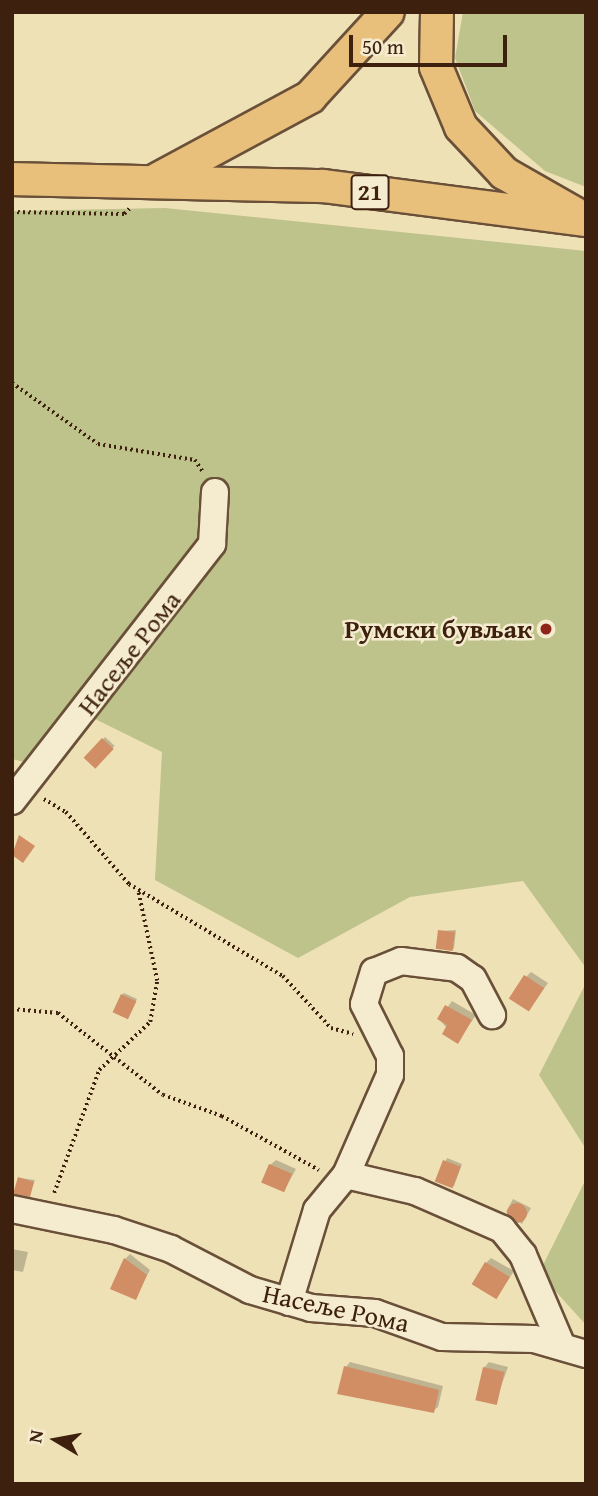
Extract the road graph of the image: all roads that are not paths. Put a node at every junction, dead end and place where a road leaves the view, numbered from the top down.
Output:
1 (388, 12) edge
2 (437, 12) edge
3 (12, 179) edge
4 (158, 179) junction
5 (583, 219) edge
6 (215, 492) road end
7 (18, 794) edge
8 (492, 1015) dead end
9 (346, 1175) junction
10 (12, 1209) edge
11 (289, 1302) junction
12 (561, 1345) junction
13 (586, 1354) edge

1 - 4 main road
2 - 5 main road
3 - 4 main road, 21
4 - 5 main road, 21
6 - 7 street, Насеље Рома
8 - 9 street
9 - 11 street
9 - 12 street
10 - 11 street, Насеље Рома
11 - 12 street, Насеље Рома
12 - 13 street, Насеље Рома

